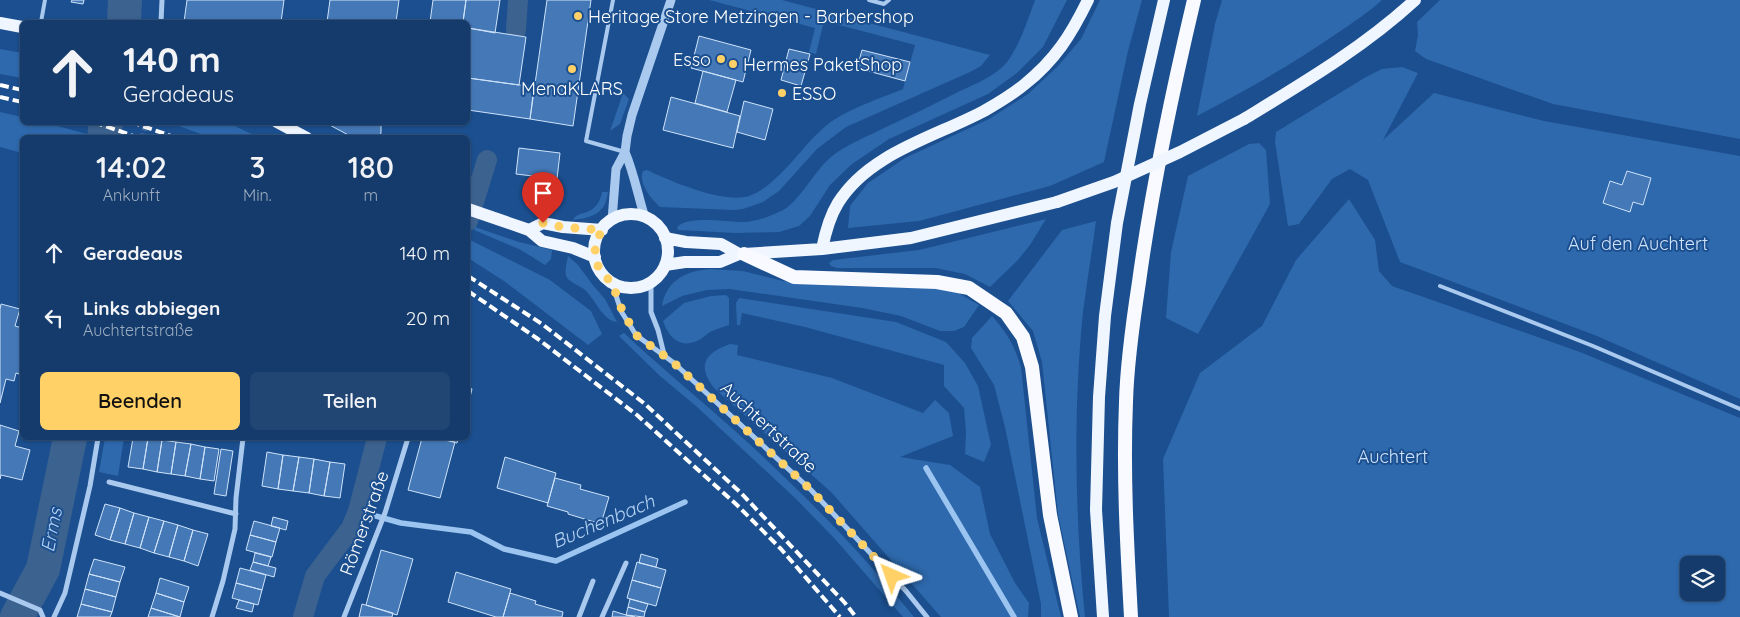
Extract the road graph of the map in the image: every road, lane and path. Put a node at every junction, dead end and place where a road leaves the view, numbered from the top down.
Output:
1 (45, 0) edge
2 (162, 0) edge
3 (613, 0) edge
4 (671, 0) edge
5 (869, 0) edge
6 (889, 0) edge
7 (1088, 0) edge
8 (1164, 0) edge
9 (1194, 0) edge
10 (1415, 0) edge
11 (41, 20) edge
12 (161, 20) edge
13 (0, 23) edge
14 (20, 26) edge
15 (283, 125) edge
16 (301, 135) edge
17 (625, 152) junction
18 (470, 210) edge
19 (645, 218) junction
20 (612, 220) junction
21 (529, 230) junction
22 (602, 230) junction
23 (665, 238) junction
24 (822, 249) junction
25 (742, 254) junction
26 (595, 256) junction
27 (665, 265) junction
28 (612, 283) junction
29 (650, 283) junction
30 (1440, 286) dead end
31 (664, 355) junction
32 (1740, 409) edge
33 (98, 440) edge
34 (243, 440) edge
35 (407, 440) edge
36 (109, 482) dead end
37 (236, 514) junction
38 (626, 563) dead end
39 (593, 581) dead end
40 (0, 593) edge
41 (43, 617) edge
42 (54, 617) edge
43 (212, 617) edge
44 (344, 617) edge
45 (579, 617) edge
46 (602, 617) edge
47 (927, 617) edge
48 (1070, 617) edge
49 (1103, 617) edge
50 (1131, 617) edge

1 - 11 lane
2 - 12 street
3 - 17 lane
4 - 17 street
5 - 6 lane
7 - 24 main road
8 - 49 main road
9 - 50 highway
10 - 24 main road, bridge
13 - 14 main road
15 - 16 main road
17 - 19 street
17 - 20 street
18 - 21 main road
19 - 20 main road
19 - 23 main road
20 - 22 main road
21 - 22 main road
21 - 26 main road
22 - 26 main road
23 - 25 main road
23 - 27 main road
24 - 25 main road
25 - 27 main road
25 - 48 highway
26 - 28 main road
27 - 29 main road
28 - 29 main road
28 - 31 street, Auchtertstraße
29 - 31 street
30 - 32 lane
31 - 47 street, Auchtertstraße
33 - 42 street
34 - 37 street
35 - 44 street, Römerstraße
36 - 37 street
37 - 43 street
38 - 46 street
39 - 45 street
40 - 41 street

